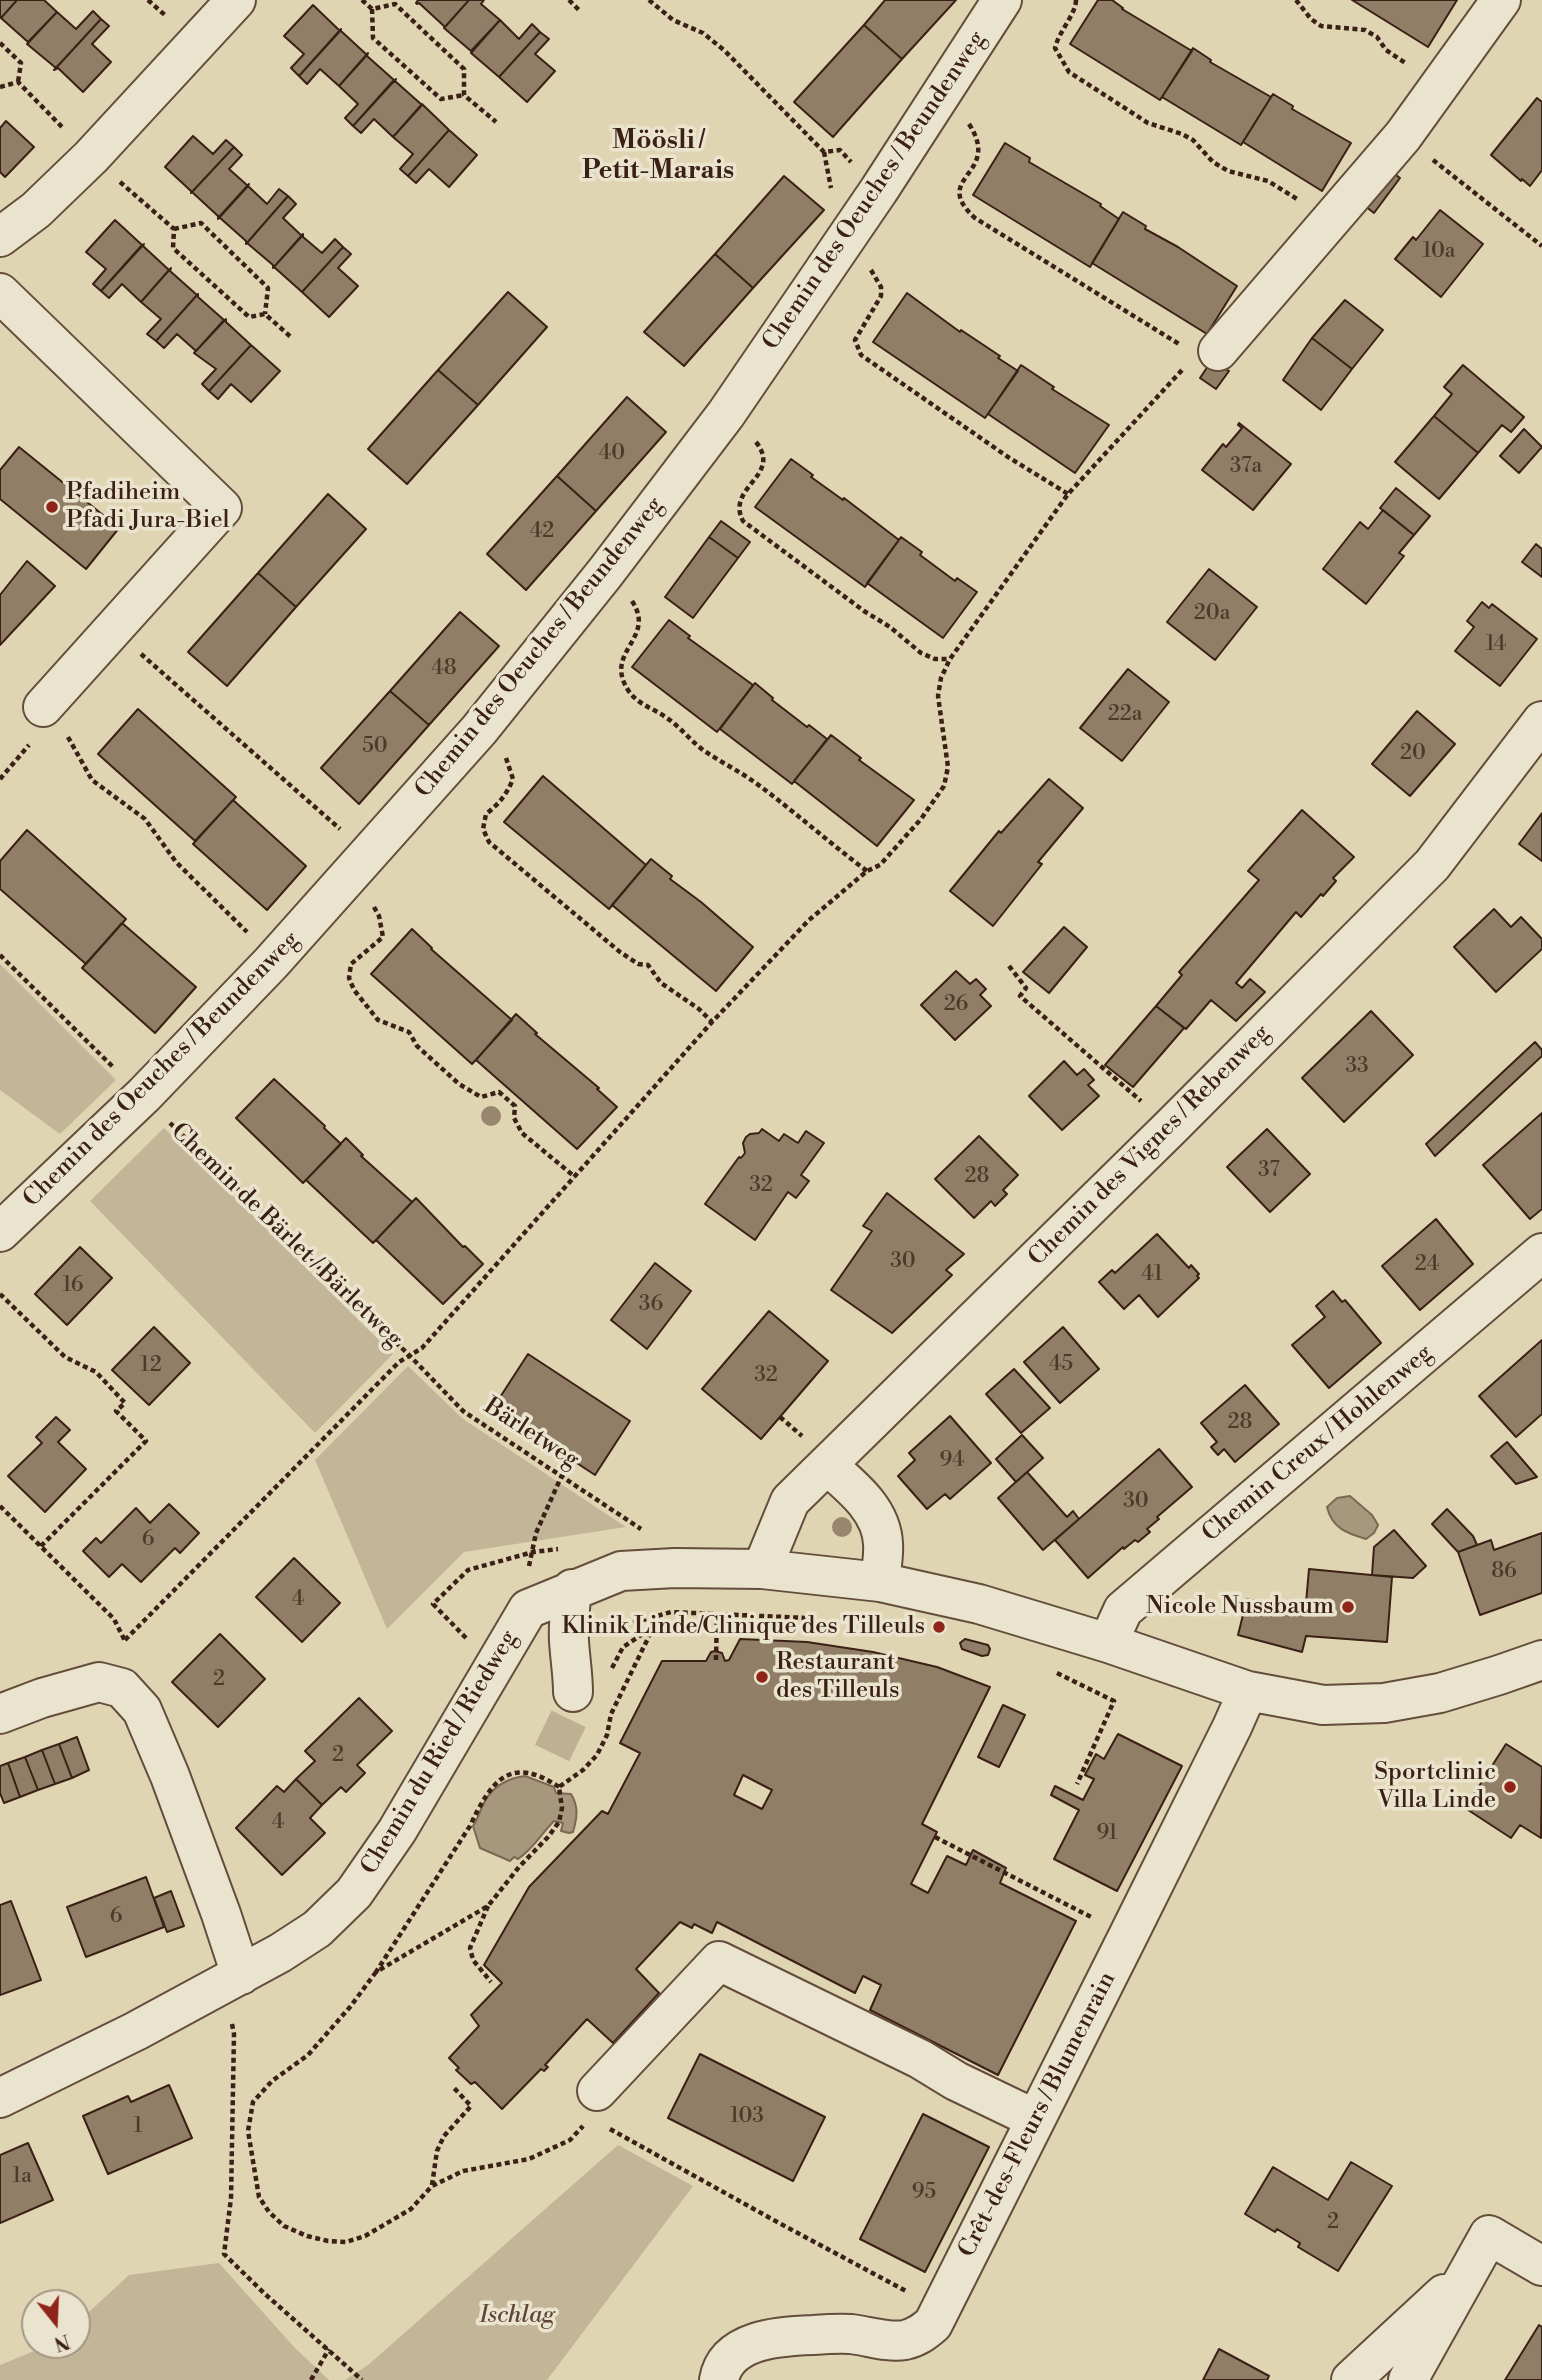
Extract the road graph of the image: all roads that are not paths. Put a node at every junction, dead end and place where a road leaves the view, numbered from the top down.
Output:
1 (236, 0) edge
2 (1002, 0) edge
3 (1501, 0) edge
4 (0, 237) edge
5 (0, 293) edge
6 (1197, 355) road end
7 (53, 716) road end
8 (1542, 721) edge
9 (0, 1232) edge
10 (1542, 1253) edge
11 (828, 1466) junction
12 (762, 1569) junction
13 (880, 1582) junction
14 (572, 1589) junction
15 (1108, 1643) junction
16 (1542, 1660) edge
17 (1248, 1691) junction
18 (573, 1692) tunnel mouth
19 (0, 1714) edge
20 (230, 1981) junction
21 (0, 2098) edge
22 (595, 2104) road end
23 (1035, 2119) junction
24 (1542, 2266) edge
25 (1469, 2272) junction
26 (719, 2380) edge
27 (1351, 2380) edge
28 (1408, 2380) edge

1 - 4 street
2 - 9 street, Chemin des Oeuches / Beundenweg
3 - 6 street
5 - 7 street
8 - 11 street, Chemin des Vignes / Rebenweg
10 - 15 street, Chemin Creux / Hohlenweg
11 - 12 street, Chemin des Vignes / Rebenweg
11 - 13 street
12 - 13 street
12 - 14 street, Chemin du Ried / Riedweg
13 - 15 street
14 - 18 street
14 - 20 street, Chemin du Ried / Riedweg
15 - 17 street
16 - 17 street
17 - 23 street, Crêt-des-Fleurs / Blumenrain
19 - 20 street
20 - 21 street, Chemin du Ried / Riedweg
22 - 23 street
23 - 26 street, Crêt-des-Fleurs / Blumenrain
24 - 25 street
25 - 27 street
25 - 28 street

